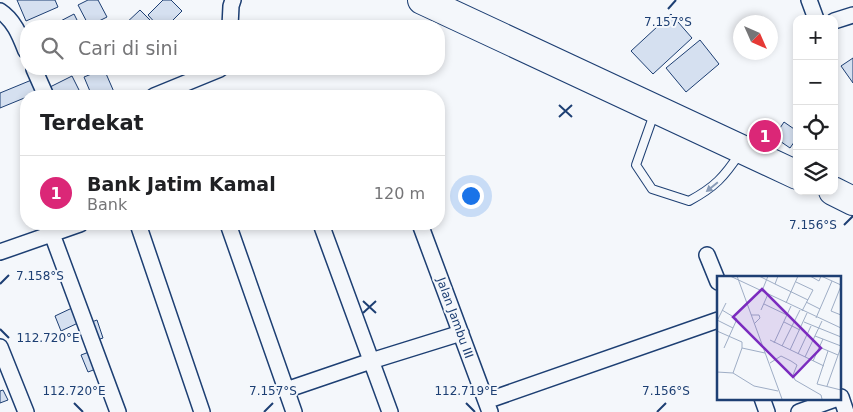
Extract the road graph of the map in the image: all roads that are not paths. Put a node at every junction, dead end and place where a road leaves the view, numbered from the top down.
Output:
1 (233, 0) edge
2 (422, 0) edge
3 (809, 0) edge
4 (0, 11) edge
5 (853, 14) edge
6 (815, 15) edge
7 (230, 20) edge
8 (838, 20) edge
9 (20, 37) edge
10 (37, 75) edge
11 (205, 75) edge
12 (43, 90) edge
13 (169, 90) edge
14 (656, 108) junction
15 (743, 150) junction
16 (793, 172) edge
17 (838, 194) edge
18 (853, 201) edge
19 (63, 230) edge
20 (140, 230) edge
21 (230, 230) edge
22 (323, 230) edge
23 (422, 230) edge
24 (52, 234) junction
25 (0, 252) edge
26 (707, 255) dead end
27 (717, 280) edge
28 (717, 320) edge
29 (461, 333) junction
30 (0, 347) edge
31 (371, 361) junction
32 (286, 390) junction
33 (843, 396) edge
34 (832, 400) edge
35 (488, 406) edge
36 (21, 410) edge
37 (118, 412) edge
38 (202, 412) edge
39 (294, 412) edge
40 (390, 412) edge
41 (799, 412) edge
42 (846, 412) edge

1 - 7 street
2 - 14 highway
3 - 6 street
4 - 9 street
5 - 8 street
10 - 12 street
11 - 13 street
14 - 15 highway
15 -> 14 lane
15 - 16 highway
17 - 18 highway
19 - 24 street
20 - 38 street
21 - 32 street
22 - 31 street
23 - 29 street, Jalan Jambu III
24 - 25 street
24 - 37 street
26 - 27 street
28 - 35 street
29 - 31 street
29 - 35 street, Jalan Jambu III
30 - 36 street
31 - 32 street
31 - 40 street
32 - 39 street
33 - 42 street
34 - 41 street

